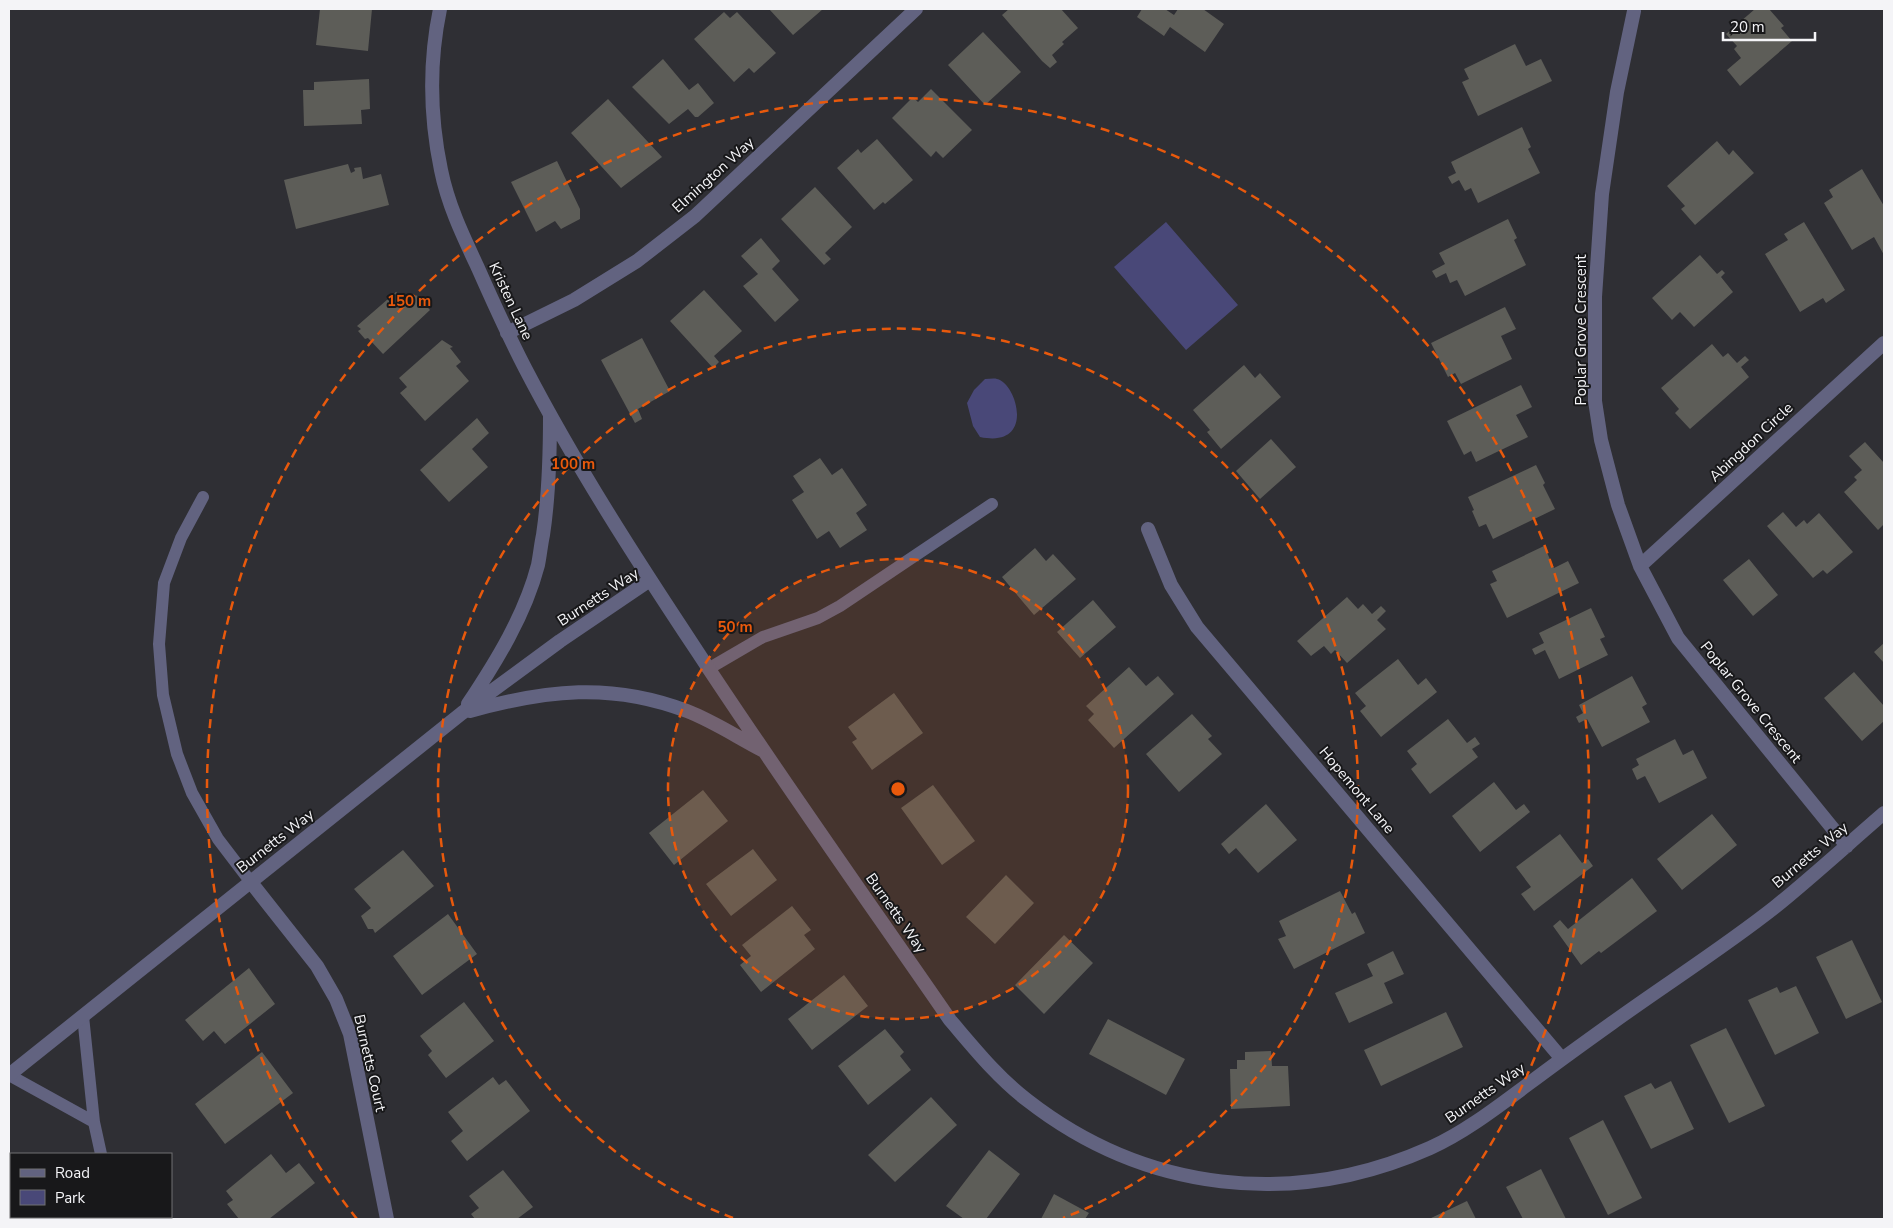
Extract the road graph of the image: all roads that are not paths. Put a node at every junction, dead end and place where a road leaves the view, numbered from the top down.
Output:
1 (440, 9) edge
2 (916, 9) edge
3 (1634, 11) dead end
4 (507, 333) junction
5 (1884, 342) edge
6 (550, 415) junction
7 (203, 498) dead end
8 (992, 504) dead end
9 (1148, 529) dead end
10 (1640, 566) junction
11 (650, 580) junction
12 (708, 668) junction
13 (462, 713) junction
14 (763, 750) junction
15 (1884, 813) edge
16 (1847, 846) junction
17 (250, 881) junction
18 (83, 1016) junction
19 (1562, 1058) junction
20 (9, 1075) edge
21 (94, 1122) junction
22 (100, 1153) edge
23 (387, 1219) edge

1 - 4 street, Kristen Lane
2 - 4 street, Elmington Way
3 - 10 street, Poplar Grove Crescent
4 - 6 street, Kristen Lane
5 - 10 street, Abingdon Circle
6 - 11 street, Kristen Lane
6 - 13 street
7 - 17 lane
8 - 12 lane
9 - 19 street, Hopemont Lane
10 - 16 street, Poplar Grove Crescent
11 - 12 street, Burnetts Way
11 - 13 street, Burnetts Way
12 - 14 street, Burnetts Way
13 - 14 street
13 - 17 street, Burnetts Way
14 - 19 street, Burnetts Way
15 - 16 street, Burnetts Way
16 - 19 street, Burnetts Way
17 - 18 street, Burnetts Way
17 - 23 street, Burnetts Court
18 - 20 street, Burnetts Way
18 - 21 lane
20 - 21 lane
21 - 22 lane

